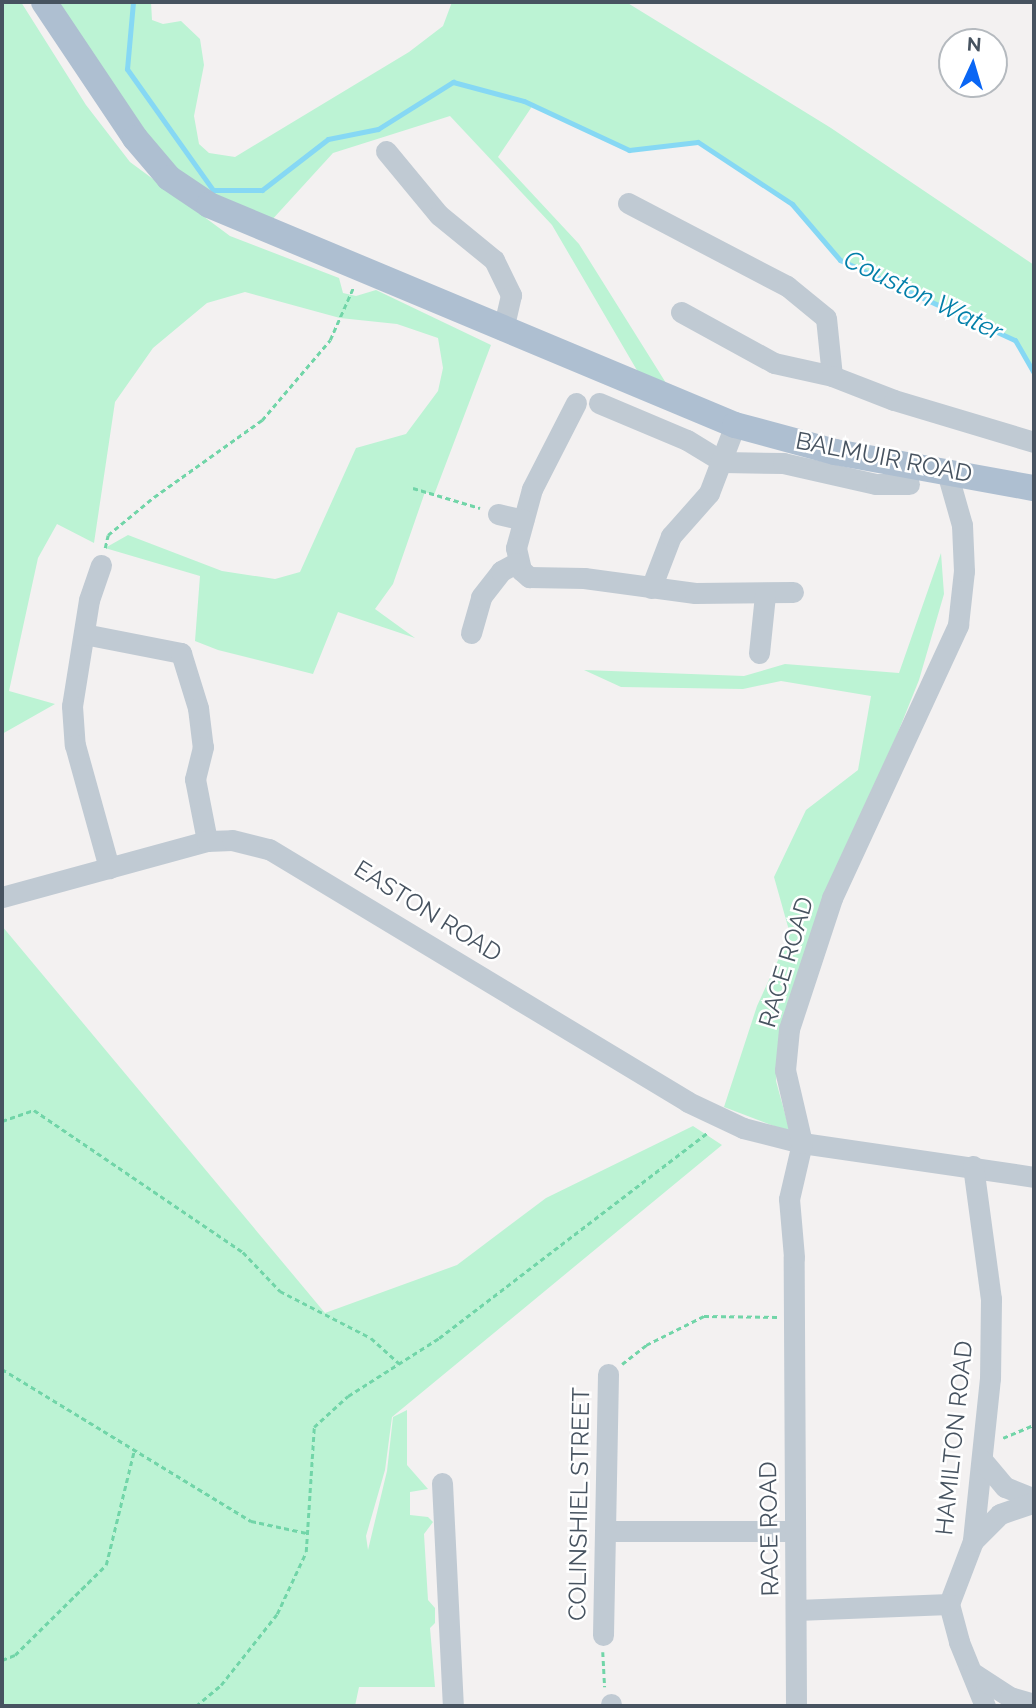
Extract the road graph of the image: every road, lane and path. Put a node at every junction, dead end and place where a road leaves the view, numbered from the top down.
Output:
1 (44, 2) edge
2 (388, 164) dead end
3 (628, 203) dead end
4 (358, 270) junction
5 (681, 313) dead end
6 (503, 330) junction
7 (832, 376) junction
8 (576, 403) dead end
9 (599, 403) dead end
10 (735, 425) junction
11 (1034, 442) edge
12 (723, 462) junction
13 (946, 469) junction
14 (909, 484) dead end
15 (413, 488) dead end
16 (1034, 488) edge
17 (498, 514) joint
18 (523, 520) junction
19 (516, 563) junction
20 (101, 565) joint
21 (651, 588) junction
22 (793, 592) dead end
23 (765, 596) junction
24 (471, 633) dead end
25 (84, 634) junction
26 (760, 653) dead end
27 (207, 841) junction
28 (109, 868) junction
29 (2, 897) edge
30 (724, 1119) junction
31 (2, 1121) edge
32 (802, 1143) junction
33 (973, 1166) junction
34 (1034, 1177) edge
35 (794, 1317) junction
36 (399, 1364) junction
37 (2, 1369) edge
38 (608, 1374) joint
39 (1034, 1425) edge
40 (135, 1450) junction
41 (983, 1454) junction
42 (442, 1483) dead end
43 (1034, 1500) edge
44 (606, 1531) junction
45 (794, 1531) junction
46 (307, 1533) junction
47 (973, 1541) junction
48 (949, 1604) junction
49 (797, 1610) junction
50 (603, 1635) joint
51 (2, 1660) edge
52 (973, 1673) junction
53 (1034, 1704) edge
54 (611, 1705) edge
55 (196, 1706) edge
56 (453, 1706) edge
57 (796, 1706) edge
58 (985, 1706) edge

1 - 4 main road, BALMUIR ROAD
2 - 6 street
3 - 7 street
4 - 6 main road, BALMUIR ROAD
4 - 20 path
5 - 7 street
6 - 10 main road, BALMUIR ROAD
7 - 11 street
8 - 18 street
9 - 12 street
10 - 12 street
10 - 13 main road, BALMUIR ROAD
12 - 14 street
12 - 21 street
13 - 16 main road, BALMUIR ROAD
13 - 32 street, RACE ROAD
15 - 17 path
17 - 18 street
18 - 19 street
19 - 21 street
19 - 24 street
20 - 25 street
21 - 23 street
22 - 23 street
23 - 26 street
25 - 27 street
25 - 28 street
27 - 28 street, EASTON ROAD
27 - 30 street, EASTON ROAD
28 - 29 street, EASTON ROAD
30 - 32 street, EASTON ROAD
30 - 36 path
31 - 36 path
32 - 33 street, EASTON ROAD
32 - 35 street, RACE ROAD
33 - 34 street, EASTON ROAD
33 - 41 street, HAMILTON ROAD
35 - 38 path
35 - 45 street, RACE ROAD
36 - 46 path
37 - 40 path
38 - 44 street, COLINSHIEL STREET
39 - 41 path
40 - 46 path
40 - 51 path
41 - 43 street
41 - 47 street, HAMILTON ROAD
42 - 56 street
43 - 47 street
44 - 45 street
44 - 50 street, COLINSHIEL STREET
45 - 49 street, RACE ROAD
46 - 55 path
47 - 48 street, HAMILTON ROAD
48 - 49 street
48 - 52 street
49 - 57 street, RACE ROAD
50 - 54 path
52 - 53 street
52 - 58 street

